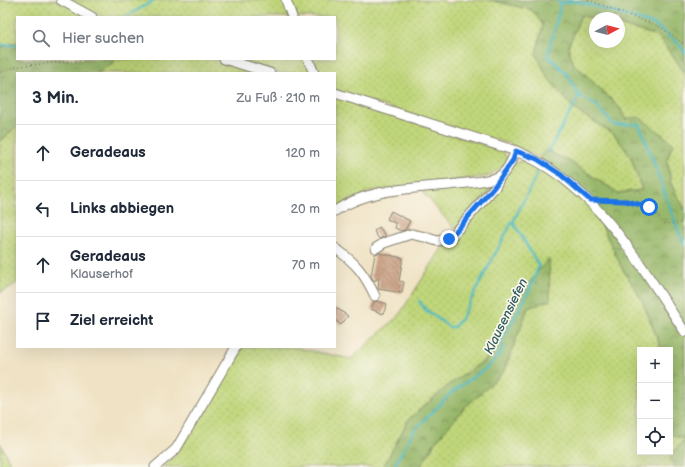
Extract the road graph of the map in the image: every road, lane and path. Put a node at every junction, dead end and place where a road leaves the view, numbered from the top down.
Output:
1 (61, 0) edge
2 (286, 0) edge
3 (588, 0) edge
4 (90, 16) edge
5 (292, 16) edge
6 (685, 45) edge
7 (84, 60) edge
8 (227, 60) edge
9 (308, 60) edge
10 (0, 72) edge
11 (267, 72) edge
12 (314, 72) edge
13 (336, 93) edge
14 (516, 151) junction
15 (501, 175) junction
16 (590, 200) junction
17 (336, 211) edge
18 (685, 223) edge
19 (376, 248) dead end
20 (336, 249) edge
21 (375, 296) dead end
22 (685, 332) edge
23 (235, 348) edge
24 (156, 467) edge

1 - 4 street
2 - 5 street
3 - 6 path
7 - 10 path
8 - 11 street
9 - 12 street
13 - 14 street
14 - 15 street
14 - 16 street
15 - 17 street
15 - 19 street
16 - 18 path
16 - 22 street
20 - 21 street
23 - 24 street

